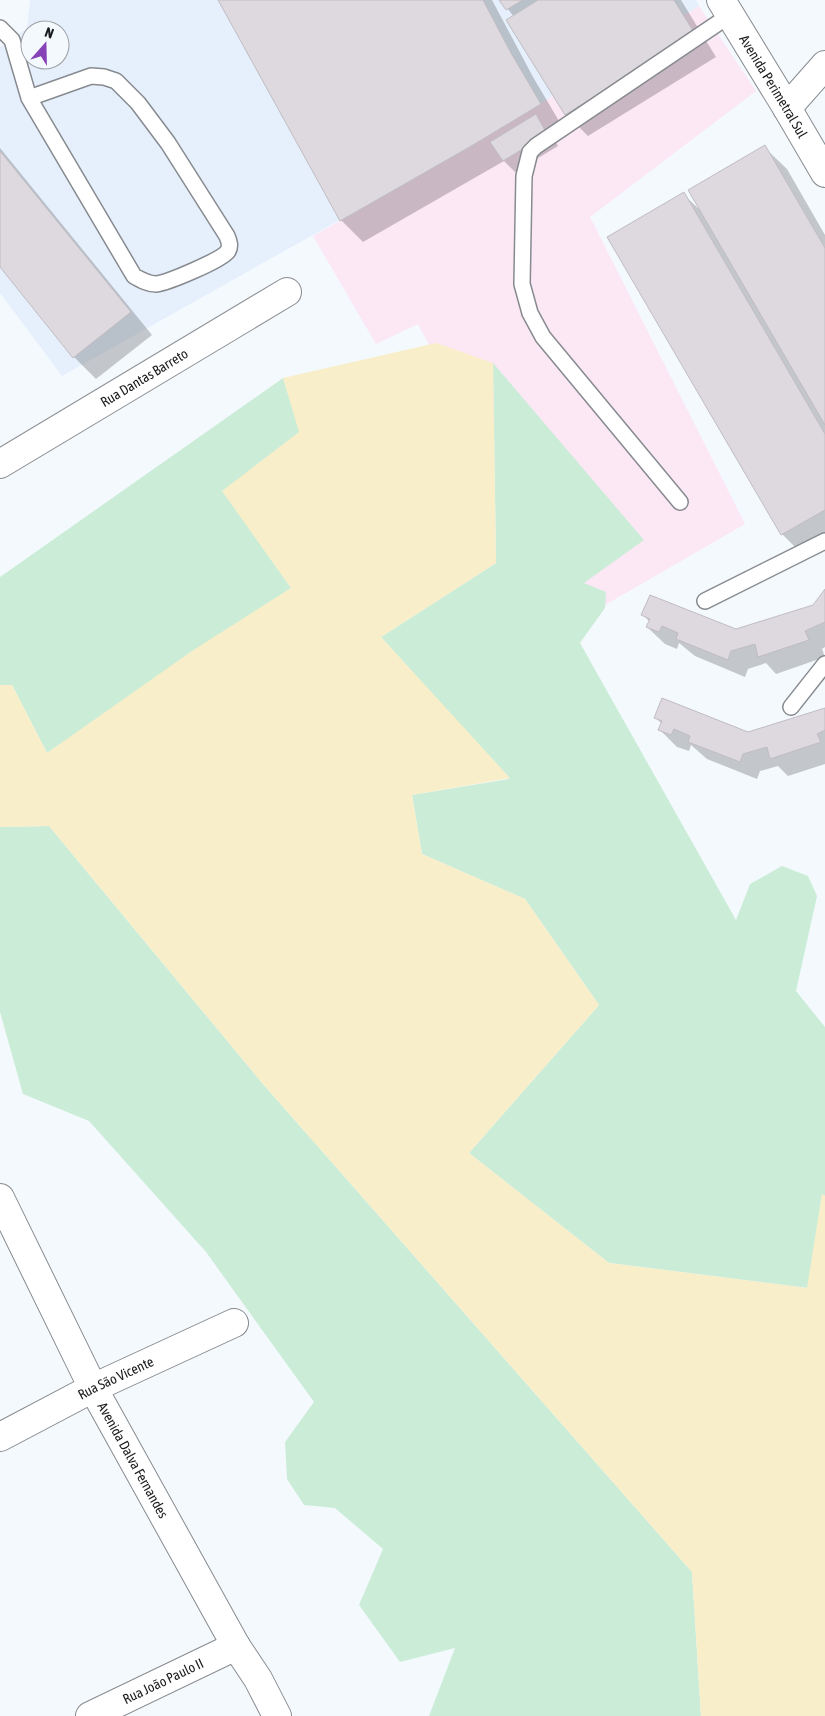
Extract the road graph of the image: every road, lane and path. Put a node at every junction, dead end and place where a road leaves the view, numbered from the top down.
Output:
1 (726, 7) edge
2 (0, 28) edge
3 (825, 65) edge
4 (29, 98) junction
5 (788, 108) junction
6 (825, 173) edge
7 (287, 292) dead end
8 (0, 464) edge
9 (680, 502) dead end
10 (825, 541) edge
11 (705, 601) dead end
12 (825, 664) edge
13 (790, 707) dead end
14 (0, 1198) edge
15 (234, 1323) dead end
16 (93, 1388) junction
17 (0, 1437) edge
18 (236, 1646) junction
19 (90, 1716) edge
20 (277, 1716) edge

1 - 5 street, Avenida Perimetral Sul
1 - 9 lane
2 - 4 lane
3 - 5 street
4 - 4 lane
5 - 6 street, Avenida Perimetral Sul
7 - 8 street, Rua Dantas Barreto
10 - 11 lane
12 - 13 lane
14 - 16 street, Avenida Dalva Fernandes
15 - 16 street, Rua São Vicente
16 - 17 street, Rua São Vicente
16 - 18 street, Avenida Dalva Fernandes
18 - 19 street, Rua João Paulo II
18 - 20 street, Avenida Dalva Fernandes

